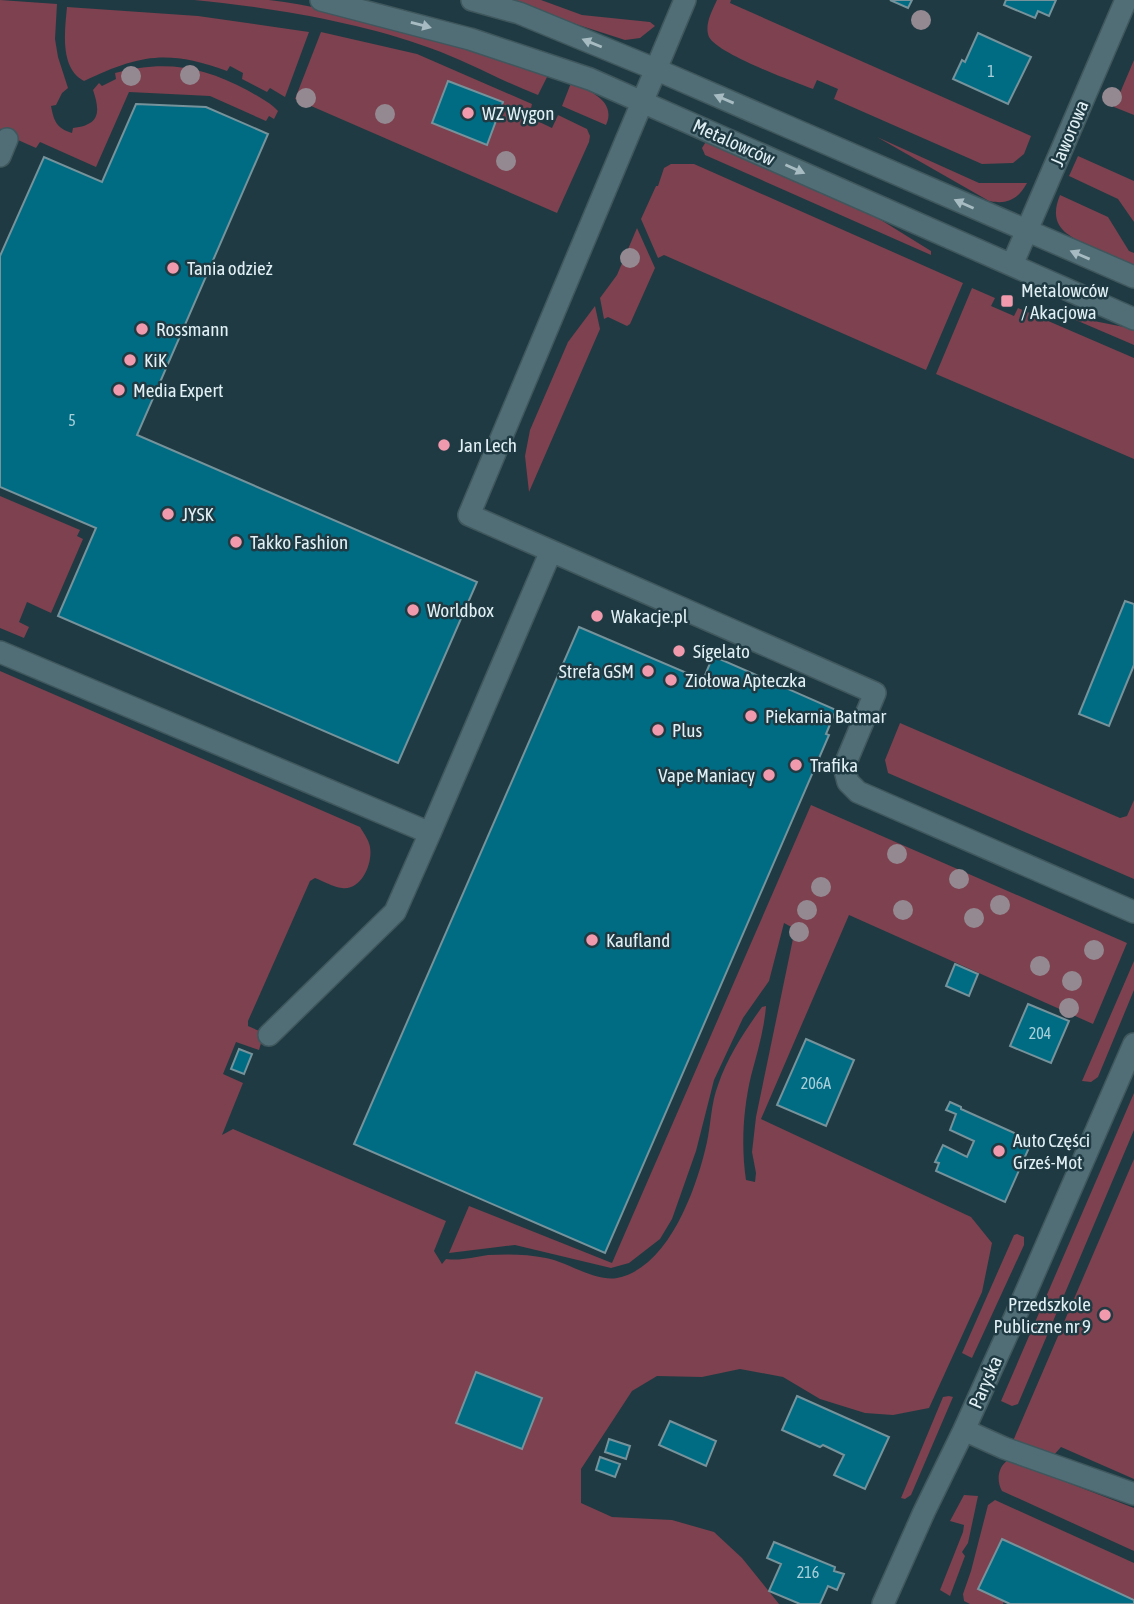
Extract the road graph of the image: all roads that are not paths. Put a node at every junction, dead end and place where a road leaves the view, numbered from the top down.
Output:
1 (321, 0) edge
2 (471, 0) edge
3 (685, 0) edge
4 (1126, 0) edge
5 (655, 69) junction
6 (643, 102) junction
7 (1026, 232) junction
8 (1012, 265) junction
9 (1134, 277) edge
10 (1134, 319) edge
11 (551, 551) junction
12 (0, 652) edge
13 (430, 833) junction
14 (1134, 912) edge
15 (269, 1035) dead end
16 (1134, 1044) edge
17 (964, 1430) junction
18 (1134, 1494) edge
19 (883, 1604) edge

1 -> 6 street, Metalowców
5 -> 2 street, Metalowców
3 - 5 street
4 - 7 street, Jaworowa
5 - 6 street
7 -> 5 street, Metalowców
6 -> 8 street, Metalowców
6 - 11 street
7 - 8 street, Jaworowa
9 -> 7 street, Metalowców
8 - 10 street, Metalowców
11 - 13 street
11 - 14 street
12 - 13 street
13 - 15 street
16 - 17 street, Paryska
17 - 18 street
17 - 19 street, Paryska

